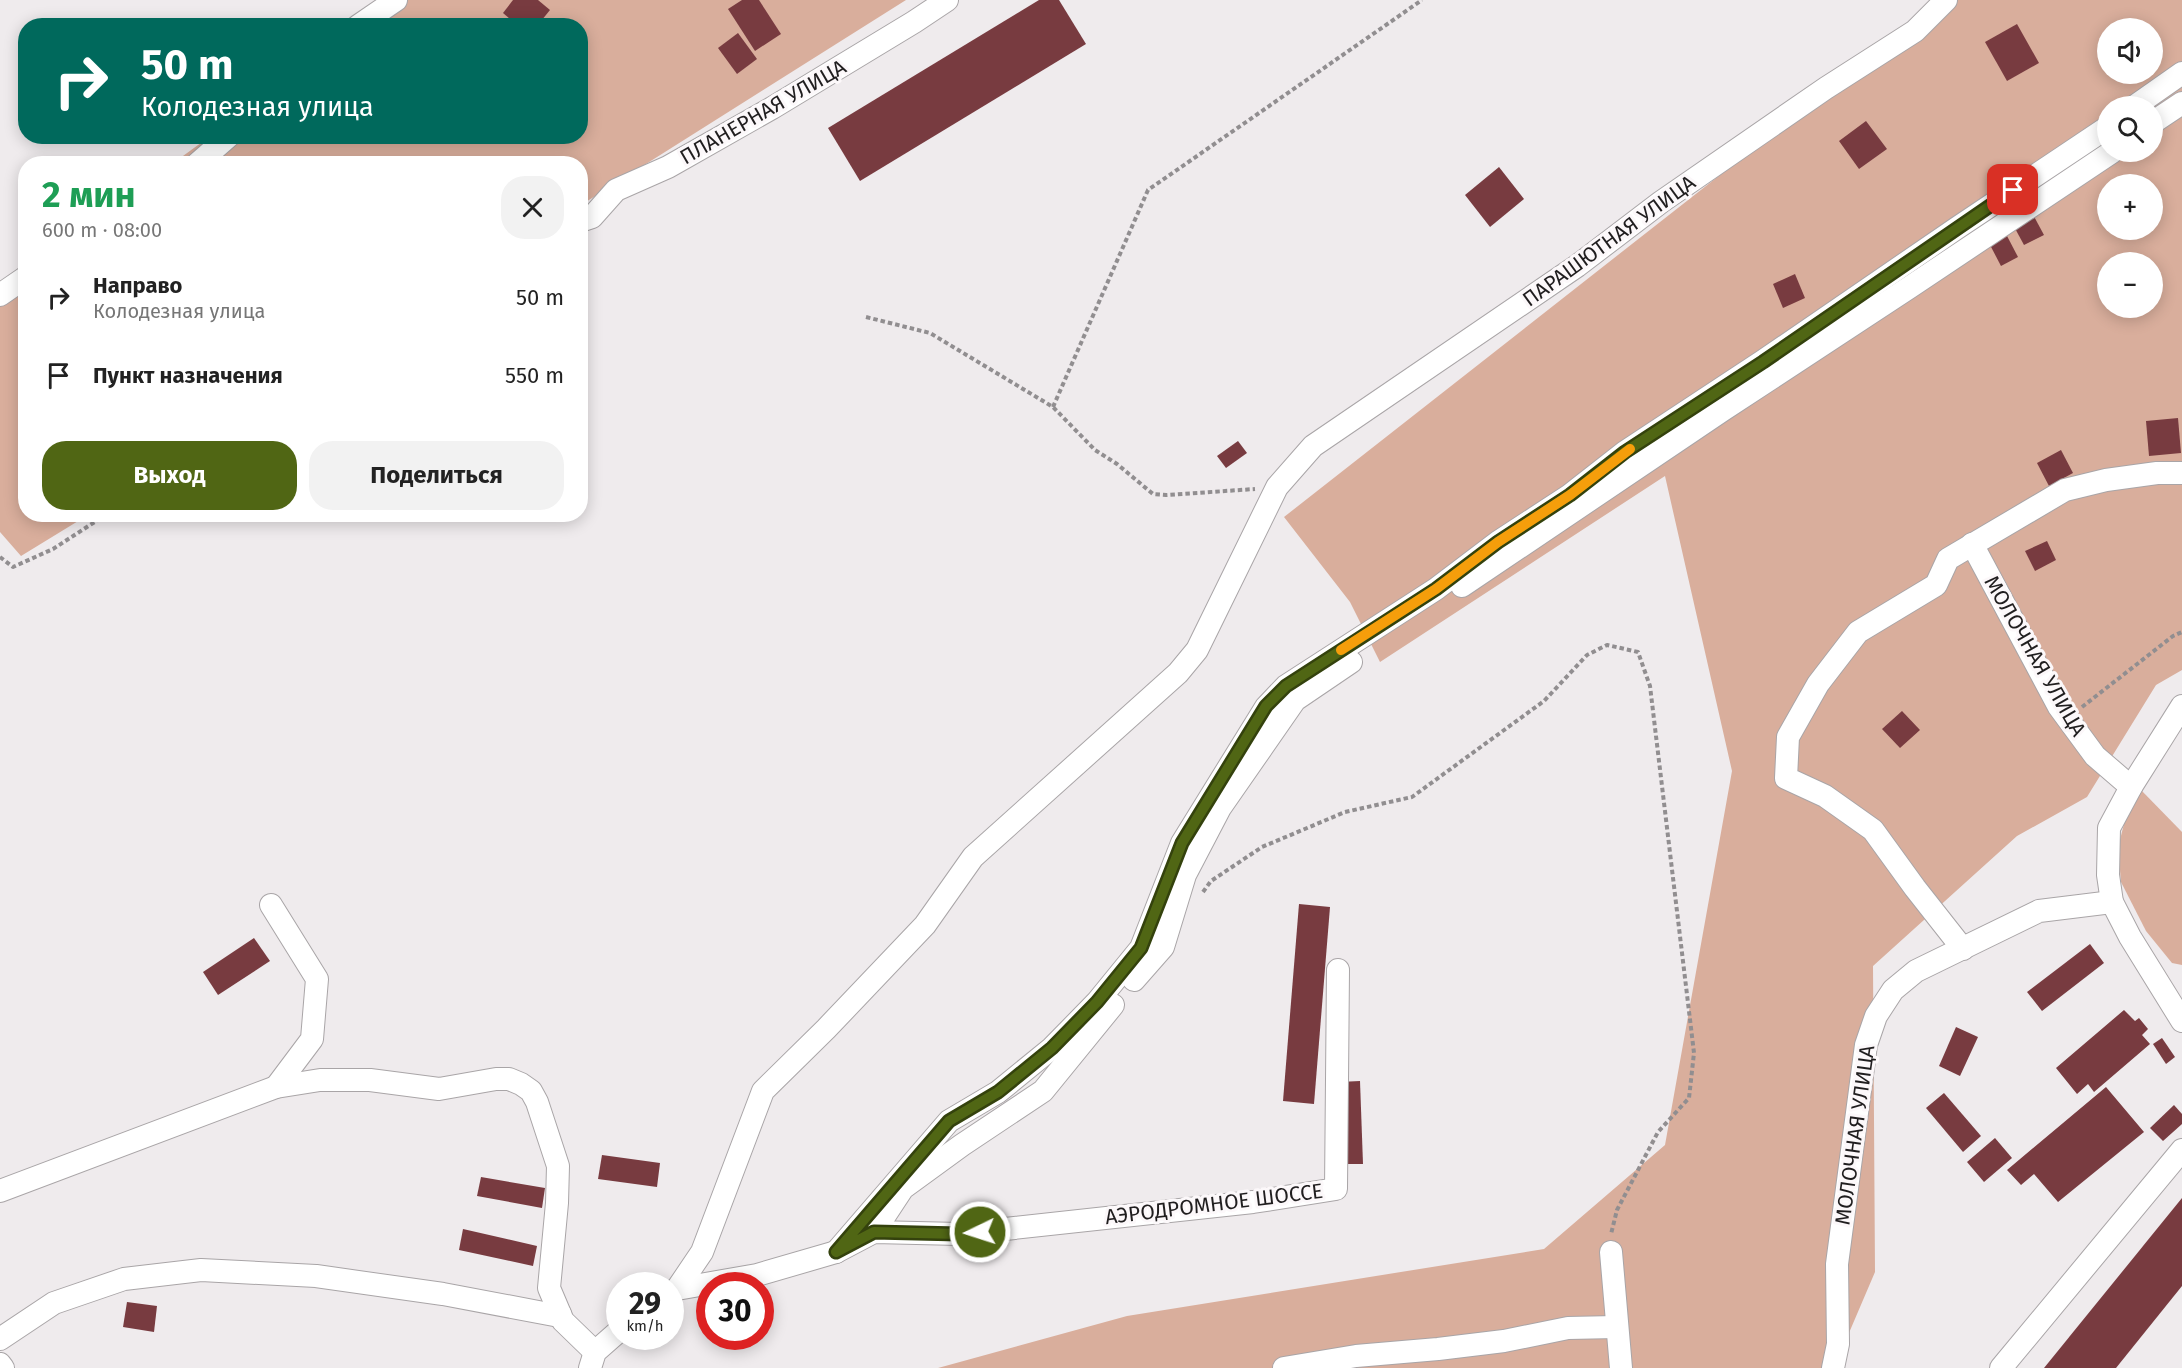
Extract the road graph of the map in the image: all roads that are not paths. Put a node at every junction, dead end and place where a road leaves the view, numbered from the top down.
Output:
1 (396, 0) edge
2 (947, 0) edge
3 (1946, 0) edge
4 (370, 18) edge
5 (2182, 73) edge
6 (2149, 96) edge
7 (2182, 103) edge
8 (2163, 116) edge
9 (2097, 134) edge
10 (220, 144) edge
11 (206, 156) edge
12 (2097, 162) edge
13 (588, 218) edge
14 (18, 282) edge
15 (0, 295) edge
16 (2182, 473) edge
17 (1972, 544) junction
18 (2182, 706) edge
19 (2131, 787) junction
20 (2112, 902) junction
21 (271, 905) dead end
22 (1964, 949) junction
23 (1338, 970) dead end
24 (2182, 1021) edge
25 (276, 1087) junction
26 (2182, 1150) edge
27 (0, 1191) edge
28 (874, 1232) junction
29 (836, 1252) junction
30 (1611, 1252) road end
31 (684, 1277) edge
32 (684, 1289) edge
33 (560, 1314) junction
34 (1616, 1327) junction
35 (0, 1339) edge
36 (606, 1345) edge
37 (592, 1360) edge
38 (0, 1364) edge
39 (3, 1368) edge
40 (1284, 1368) edge
41 (1621, 1368) edge
42 (1833, 1368) edge
43 (2001, 1368) edge

1 - 4 street
2 - 13 street, ПЛАНЕРНАЯ УЛИЦА
3 - 31 street, ПАРАШЮТНАЯ УЛИЦА
5 - 6 street
7 - 8 street
9 - 29 street
10 - 11 street
12 - 28 street, АЭРОДРОМНОЕ ШОССЕ
14 - 15 street
16 - 17 street
17 - 19 street, МОЛОЧНАЯ УЛИЦА
17 - 22 street
18 - 19 street
19 - 20 street
20 - 22 street, МОЛОЧНАЯ УЛИЦА
20 - 24 street
21 - 25 street
22 - 42 street, МОЛОЧНАЯ УЛИЦА
23 - 28 street, АЭРОДРОМНОЕ ШОССЕ
25 - 27 street
25 - 33 street
26 - 43 street
28 - 29 street, АЭРОДРОМНОЕ ШОССЕ
29 - 32 street, АЭРОДРОМНОЕ ШОССЕ
30 - 34 street
33 - 35 street
33 - 37 street
34 - 40 street
34 - 41 street
36 - 37 street
38 - 39 street

